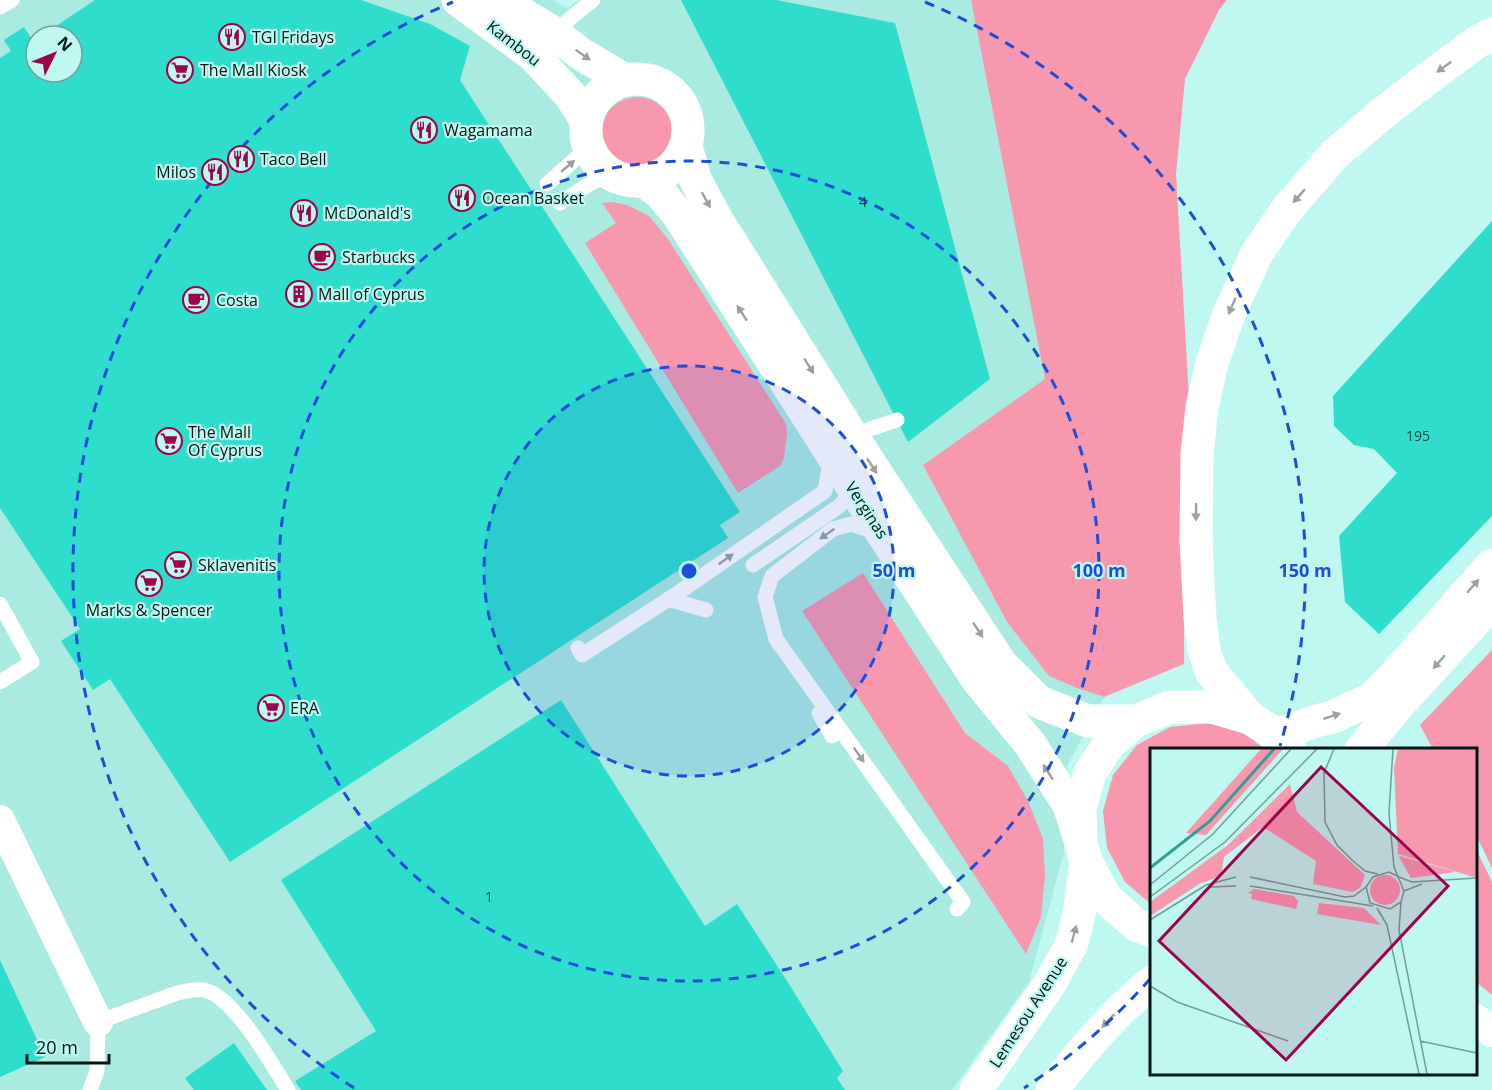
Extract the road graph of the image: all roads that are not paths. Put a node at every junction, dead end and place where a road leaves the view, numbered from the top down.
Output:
1 (12, 0) edge
2 (458, 0) edge
3 (499, 0) edge
4 (593, 0) edge
5 (0, 7) edge
6 (554, 33) junction
7 (1492, 34) edge
8 (625, 80) junction
9 (587, 134) junction
10 (686, 146) junction
11 (612, 175) junction
12 (644, 181) junction
13 (547, 184) dead end
14 (561, 203) dead end
15 (897, 420) dead end
16 (838, 440) junction
17 (851, 485) junction
18 (882, 533) junction
19 (753, 565) dead end
20 (1492, 565) edge
21 (673, 596) junction
22 (1492, 603) edge
23 (0, 604) edge
24 (706, 610) dead end
25 (776, 639) junction
26 (578, 648) dead end
27 (0, 682) edge
28 (1250, 718) junction
29 (1136, 721) junction
30 (832, 736) dead end
31 (1283, 742) edge
32 (1363, 748) edge
33 (0, 820) edge
34 (1084, 852) junction
35 (957, 909) dead end
36 (1150, 930) edge
37 (1150, 984) edge
38 (1477, 1020) edge
39 (98, 1022) junction
40 (1492, 1032) edge
41 (90, 1090) edge
42 (288, 1090) edge
43 (976, 1090) edge
44 (1052, 1090) edge

1 - 5 lane
2 - 9 main road, Kambou
3 - 6 main road, Kambou
4 - 6 lane
6 -> 8 main road, Kambou
7 -> 28 main road
8 - 9 main road
8 - 10 main road
9 - 11 main road
13 -> 9 lane
10 - 12 main road
10 -> 16 main road, Verginas
11 - 12 main road
11 - 14 lane
16 -> 12 main road, Verginas
15 - 16 lane
16 - 17 main road, Verginas
21 -> 16 lane
16 -> 29 main road, Verginas
17 - 18 main road, Verginas
17 - 19 lane
18 -> 25 lane
34 -> 18 main road, Verginas
31 -> 20 main road
21 - 24 lane
21 - 26 lane
22 -> 32 main road
23 - 27 lane
25 - 30 lane
25 -> 35 lane
28 - 29 main road
28 - 31 main road
29 - 34 main road, Lemesou Avenue
33 - 39 street
34 - 36 main road
43 -> 34 main road, Lemesou Avenue
37 -> 44 main road
38 - 40 street
39 - 41 lane
39 - 42 lane

